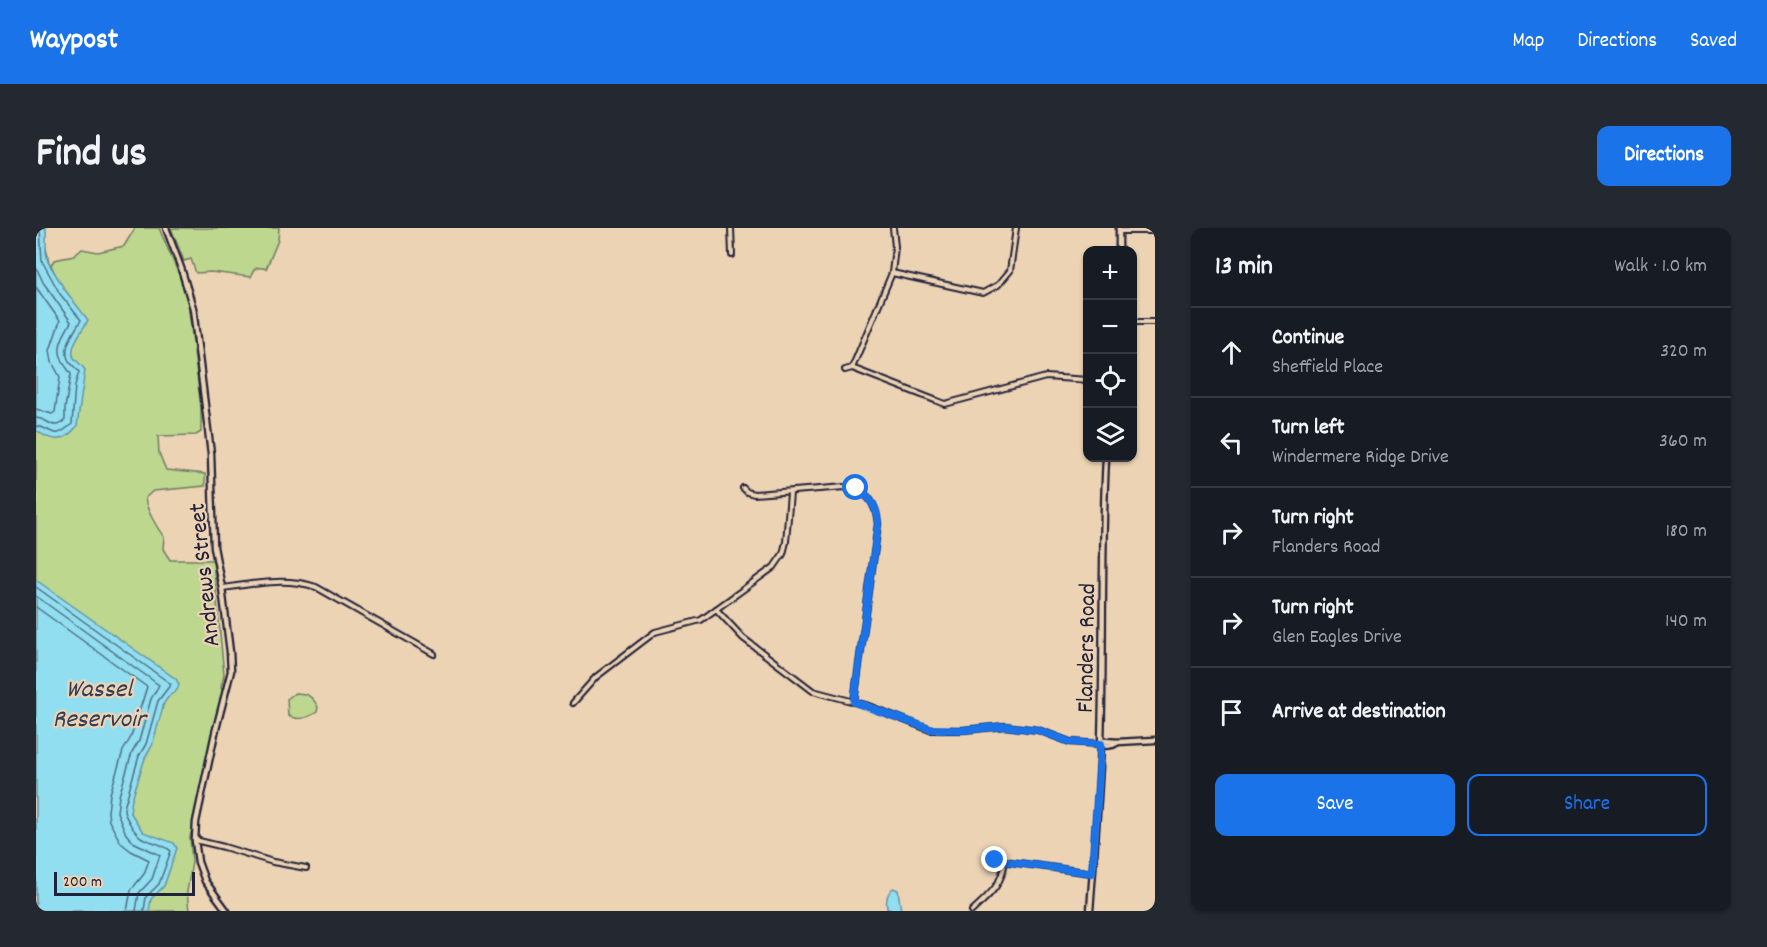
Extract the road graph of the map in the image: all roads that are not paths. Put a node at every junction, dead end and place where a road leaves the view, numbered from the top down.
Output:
1 (166, 228) edge
2 (731, 228) edge
3 (893, 228) edge
4 (1016, 228) edge
5 (1119, 229) edge
6 (1155, 231) edge
7 (1119, 246) edge
8 (732, 255) dead end
9 (892, 273) junction
10 (1137, 322) edge
11 (1155, 322) edge
12 (852, 368) junction
13 (845, 370) dead end
14 (1083, 380) edge
15 (1106, 462) edge
16 (743, 488) dead end
17 (790, 493) junction
18 (222, 588) junction
19 (716, 609) junction
20 (434, 654) dead end
21 (854, 702) junction
22 (573, 704) dead end
23 (1155, 740) edge
24 (1101, 744) junction
25 (195, 840) junction
26 (995, 860) dead end
27 (1005, 861) junction
28 (306, 868) dead end
29 (1092, 873) junction
30 (227, 911) edge
31 (972, 911) edge
32 (1090, 911) edge

1 - 18 street, Andrews Street
2 - 8 street
3 - 9 street
4 - 9 street
5 - 6 street
5 - 7 street
9 - 12 street
10 - 11 street
12 - 13 street
12 - 14 street
15 - 24 street, Flanders Road
16 - 17 street
17 - 19 street
17 - 21 street
18 - 20 street
18 - 25 street, Andrews Street
19 - 21 street
19 - 22 street
21 - 24 street
23 - 24 street
24 - 29 street, Flanders Road
25 - 28 street
25 - 30 street, Andrews Street
26 - 27 street
27 - 29 street
27 - 31 street
29 - 32 street, Flanders Road

